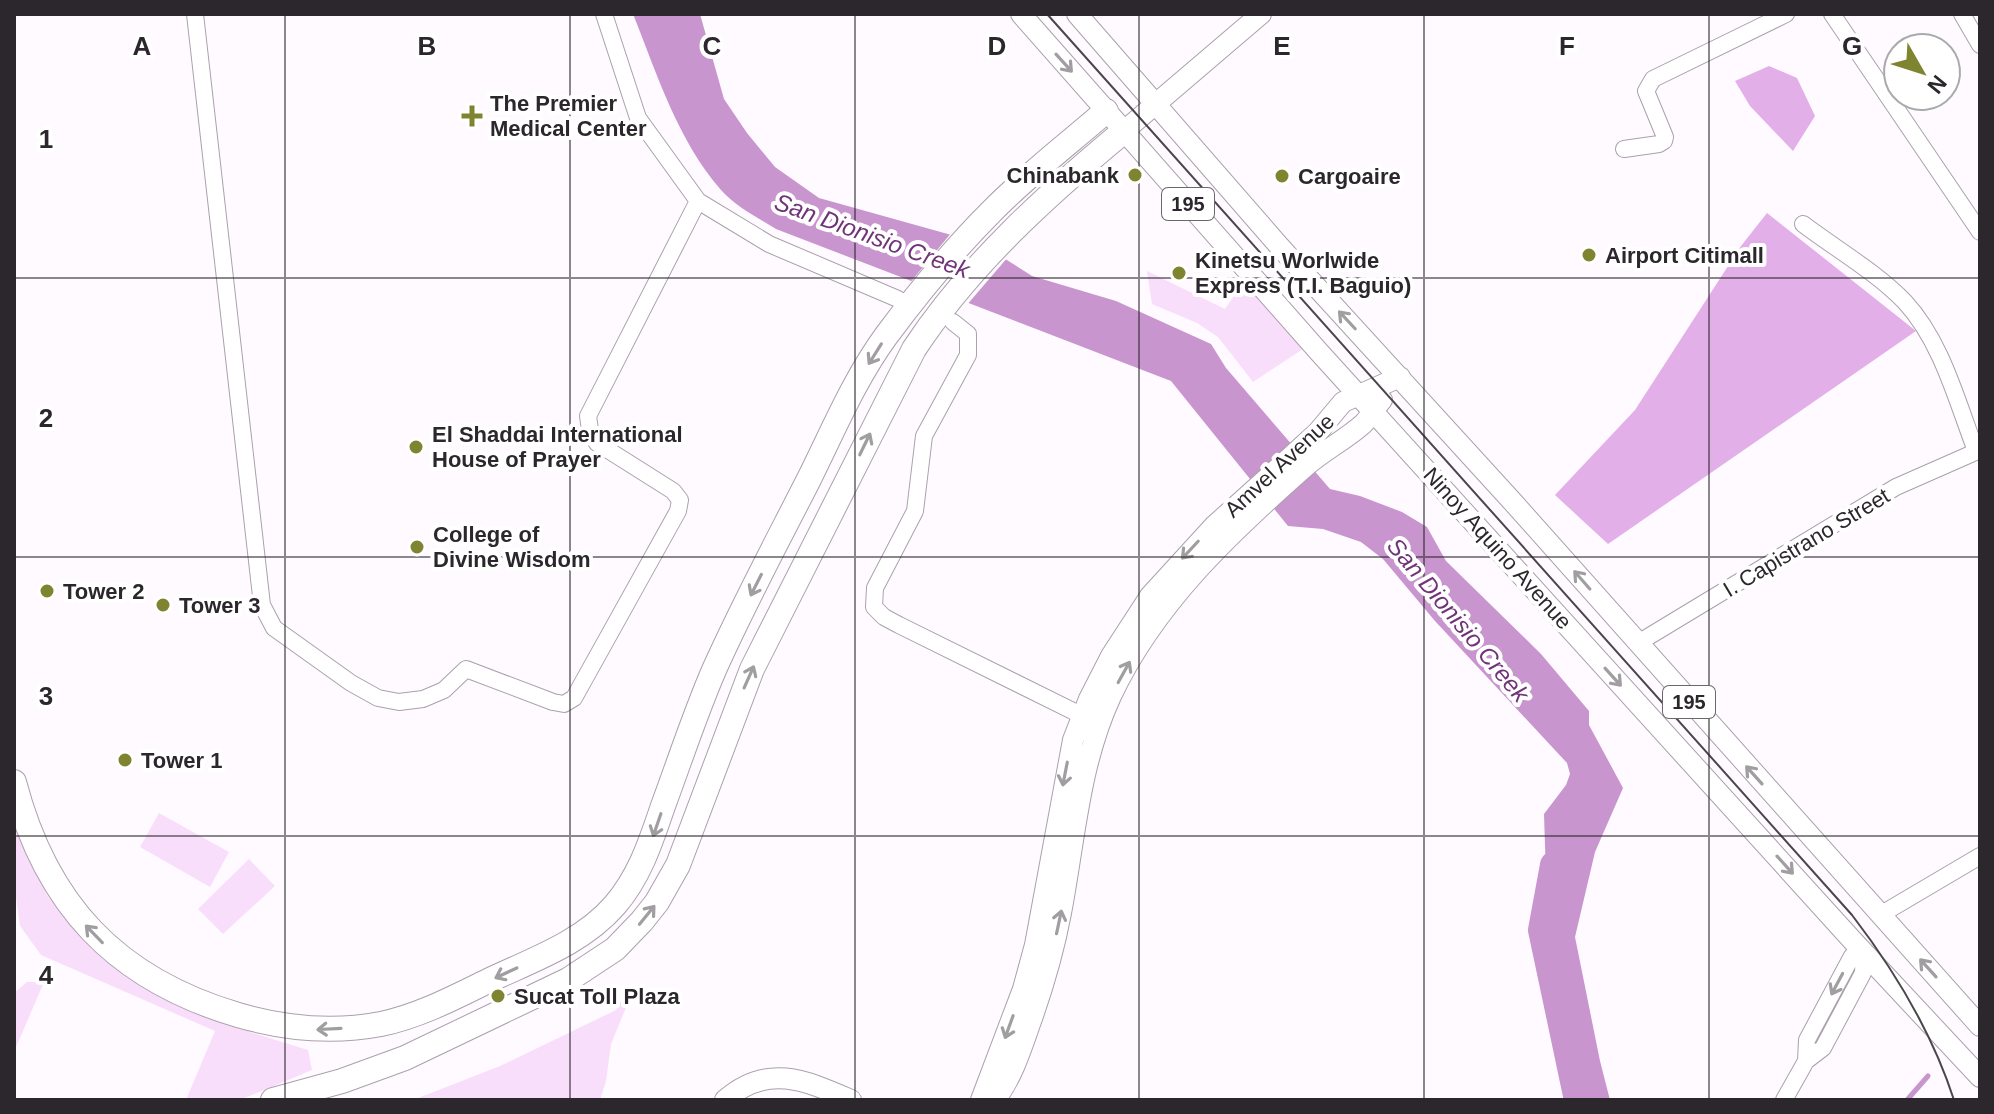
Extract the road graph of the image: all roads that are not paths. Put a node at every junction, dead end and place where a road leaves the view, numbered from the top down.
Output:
1 (195, 14) edge
2 (604, 14) edge
3 (1021, 14) edge
4 (1077, 14) edge
5 (1261, 14) edge
6 (1786, 14) edge
7 (1832, 14) edge
8 (1962, 14) edge
9 (1761, 20) edge
10 (1980, 45) edge
11 (1155, 104) junction
12 (1106, 111) junction
13 (1124, 131) junction
14 (1624, 149) dead end
15 (698, 201) junction
16 (1803, 224) dead end
17 (1980, 232) edge
18 (898, 299) dead end
19 (950, 312) junction
20 (1400, 377) junction
21 (1366, 403) junction
22 (1318, 444) junction
23 (1978, 450) edge
24 (1638, 643) junction
25 (1090, 719) junction
26 (14, 782) edge
27 (1980, 856) edge
28 (1882, 918) junction
29 (1861, 950) junction
30 (1980, 1026) edge
31 (1980, 1077) edge
32 (273, 1100) edge
33 (725, 1100) edge
34 (851, 1100) edge
35 (981, 1100) edge
36 (995, 1100) edge
37 (1784, 1100) edge

1 - 15 street
2 - 15 street
3 -> 12 main road, Ninoy Aquino Avenue / 195
4 - 11 main road, Ninoy Aquino Avenue / 195
5 - 11 main road
6 - 9 street
7 - 17 street
8 - 10 street
9 - 14 street
11 - 12 main road
11 - 13 main road
20 -> 11 main road, Ninoy Aquino Avenue / 195
12 - 13 main road, Ninoy Aquino Avenue / 195
12 -> 26 highway
13 - 19 highway
13 - 21 main road, Ninoy Aquino Avenue / 195
15 - 18 street
16 - 23 street
19 - 25 street
32 -> 19 highway
20 - 21 main road, Amvel Avenue
24 -> 20 main road, Ninoy Aquino Avenue / 195
21 - 22 main road, Amvel Avenue
21 - 22 main road, Amvel Avenue
21 -> 29 main road, Ninoy Aquino Avenue / 195
22 - 25 main road, Amvel Avenue
23 - 24 street, I. Capistrano Street
28 -> 24 main road, Ninoy Aquino Avenue / 195
25 -> 35 main road, Amvel Avenue
36 -> 25 main road, Amvel Avenue
27 - 28 street
28 - 29 main road
30 -> 28 main road, Ninoy Aquino Avenue / 195
29 - 31 main road, Ninoy Aquino Avenue / 195
29 - 37 street
33 - 34 main road

